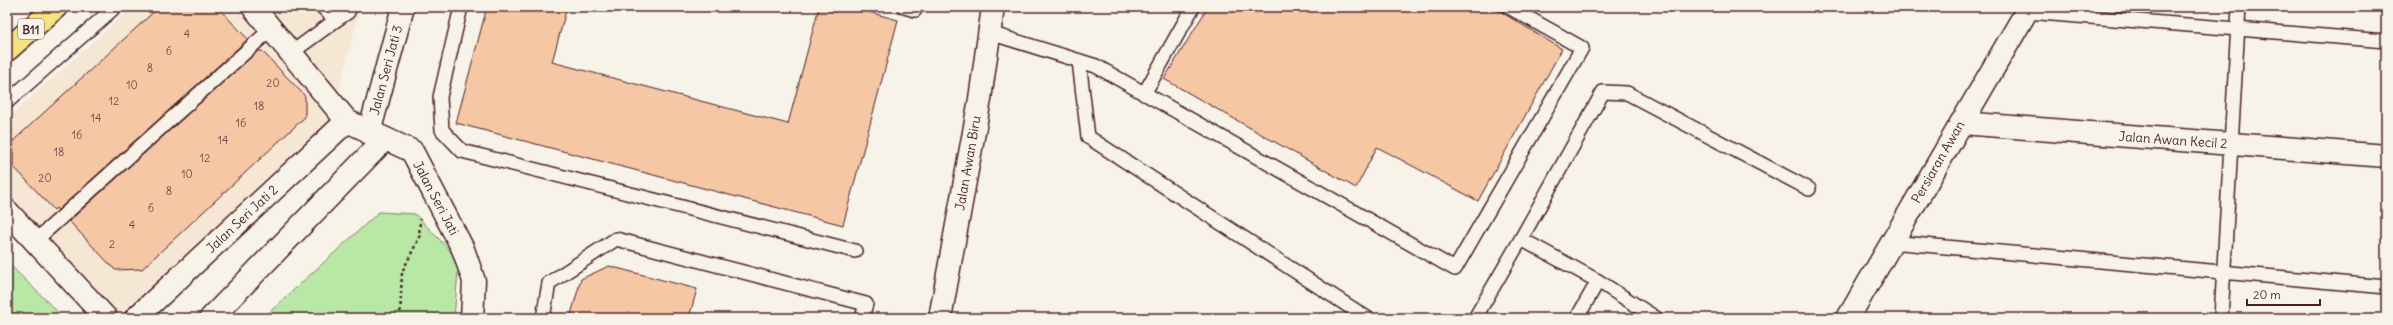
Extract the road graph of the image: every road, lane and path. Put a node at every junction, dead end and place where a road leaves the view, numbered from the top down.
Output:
1 (56, 7) edge
2 (115, 7) edge
3 (253, 7) edge
4 (322, 7) edge
5 (350, 7) edge
6 (403, 7) edge
7 (461, 7) edge
8 (993, 7) edge
9 (1193, 7) edge
10 (1509, 7) edge
11 (2239, 7) edge
12 (2028, 10) edge
13 (336, 20) junction
14 (2238, 29) junction
15 (270, 30) junction
16 (990, 33) junction
17 (2386, 41) edge
18 (7, 50) edge
19 (291, 53) junction
20 (1079, 61) junction
21 (1144, 94) junction
22 (7, 102) edge
23 (347, 121) junction
24 (1961, 123) junction
25 (377, 136) junction
26 (2231, 144) junction
27 (2386, 156) edge
28 (1809, 189) dead end
29 (7, 211) edge
30 (420, 216) dead end
31 (1522, 240) junction
32 (35, 242) junction
33 (1891, 242) junction
34 (855, 251) dead end
35 (2223, 273) junction
36 (1598, 281) junction
37 (2386, 287) edge
38 (106, 318) edge
39 (136, 318) edge
40 (211, 318) edge
41 (400, 318) edge
42 (472, 318) edge
43 (543, 318) edge
44 (862, 318) edge
45 (940, 318) edge
46 (1367, 318) edge
47 (1475, 318) edge
48 (1577, 318) edge
49 (1656, 318) edge
50 (1848, 318) edge
51 (2220, 318) edge

1 - 18 main road, B11
2 - 22 lane
3 - 15 street, Jalan Seri Jati
4 - 13 lane
5 - 13 lane
6 - 25 street, Jalan Seri Jati 3
7 - 34 lane
8 - 16 street, Jalan Awan Biru
9 - 21 lane
10 - 21 lane
11 - 14 lane
12 - 14 lane
12 - 24 street, Persiaran Awan
13 - 19 lane
14 - 17 lane
14 - 26 lane
15 - 19 street, Jalan Seri Jati
15 - 32 lane
16 - 20 lane
16 - 45 street, Jalan Awan Biru
19 - 23 street, Jalan Seri Jati
20 - 21 lane
20 - 46 lane
23 - 25 street, Jalan Seri Jati
23 - 39 street, Jalan Seri Jati 2
24 - 26 street, Jalan Awan Kecil 2
24 - 33 street, Persiaran Awan
25 - 40 street
25 - 42 street, Jalan Seri Jati
26 - 27 street, Jalan Awan Kecil 2
26 - 35 lane
28 - 31 lane
29 - 32 street
30 - 41 path
31 - 36 lane
31 - 47 lane
32 - 38 street
33 - 35 lane
33 - 50 street, Persiaran Awan
35 - 37 lane
35 - 51 lane
36 - 48 lane
36 - 49 lane
43 - 44 lane

